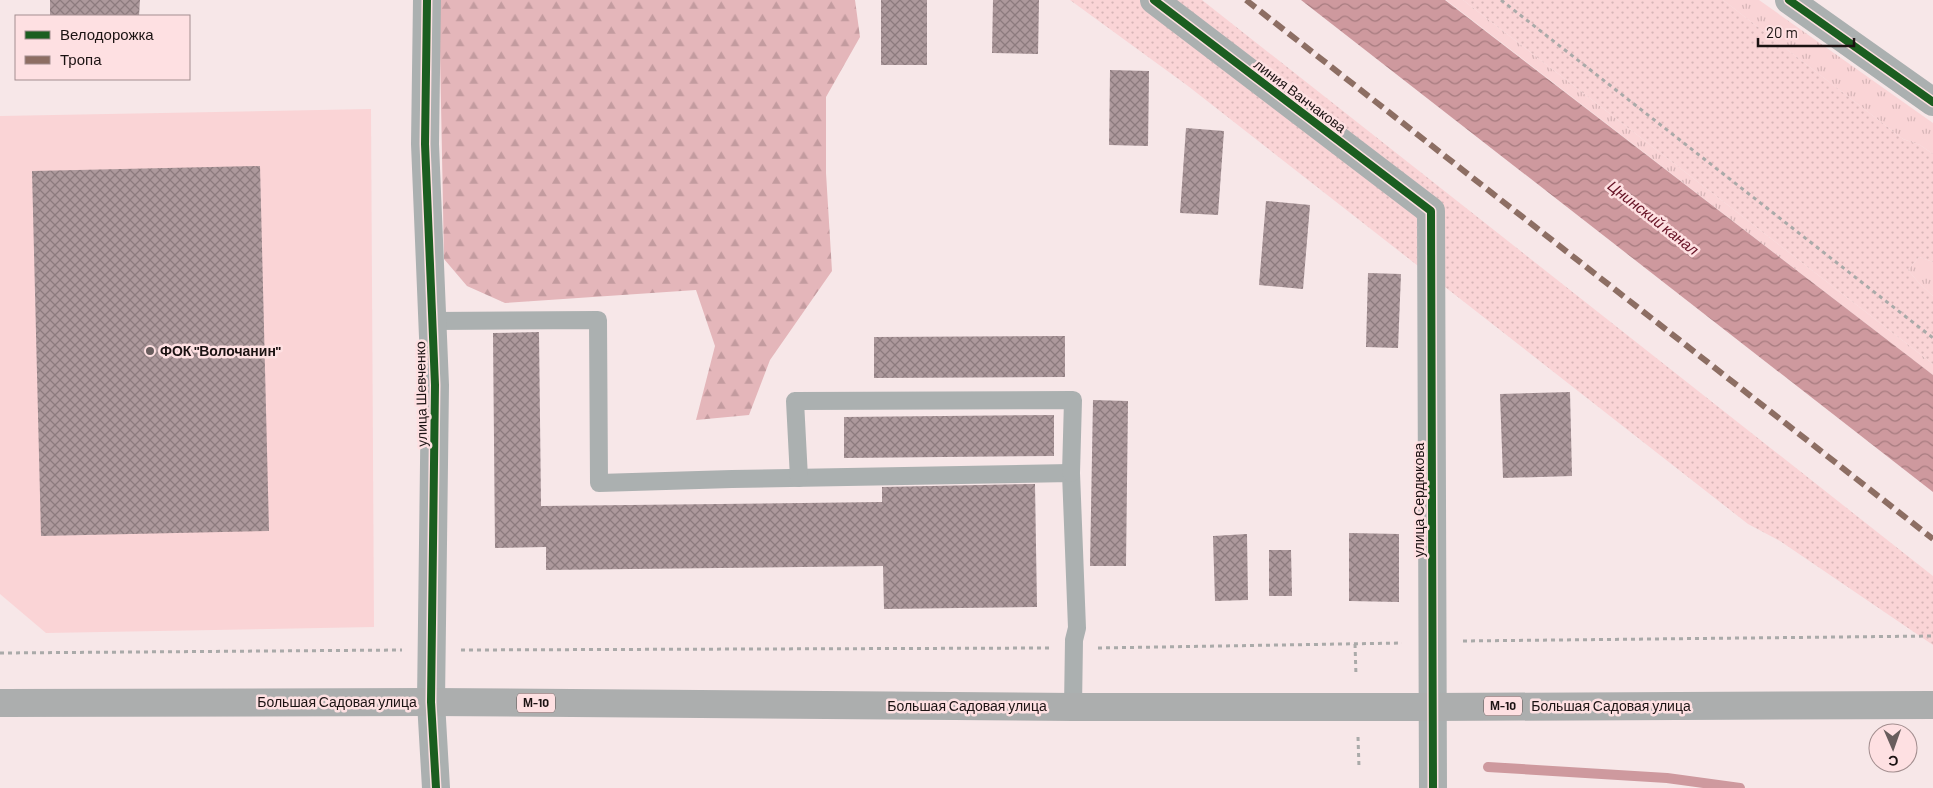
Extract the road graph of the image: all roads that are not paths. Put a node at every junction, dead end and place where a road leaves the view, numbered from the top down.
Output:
1 (427, 0) edge
2 (1154, 0) edge
3 (1789, 0) edge
4 (1933, 102) edge
5 (1431, 211) joint
6 (432, 321) junction
7 (1072, 473) junction
8 (800, 478) junction
9 (431, 702) junction
10 (0, 703) edge
11 (1933, 705) edge
12 (1073, 707) junction
13 (1432, 707) junction
14 (436, 788) edge
15 (1433, 788) edge

1 - 6 street, улица Шевченко
2 - 5 street, линия Ванчакова
3 - 4 street
5 - 13 street, улица Сердюкова
6 - 8 lane
6 - 9 street, улица Шевченко
7 - 8 lane
7 - 8 lane
7 - 12 lane
9 - 10 highway, Большая Садовая улица / М-10
9 - 12 highway, Большая Садовая улица / М-10
9 - 14 street, улица Шевченко
11 - 13 highway, Большая Садовая улица / М-10
12 - 13 highway, Большая Садовая улица / М-10
13 - 15 street, улица Сердюкова

